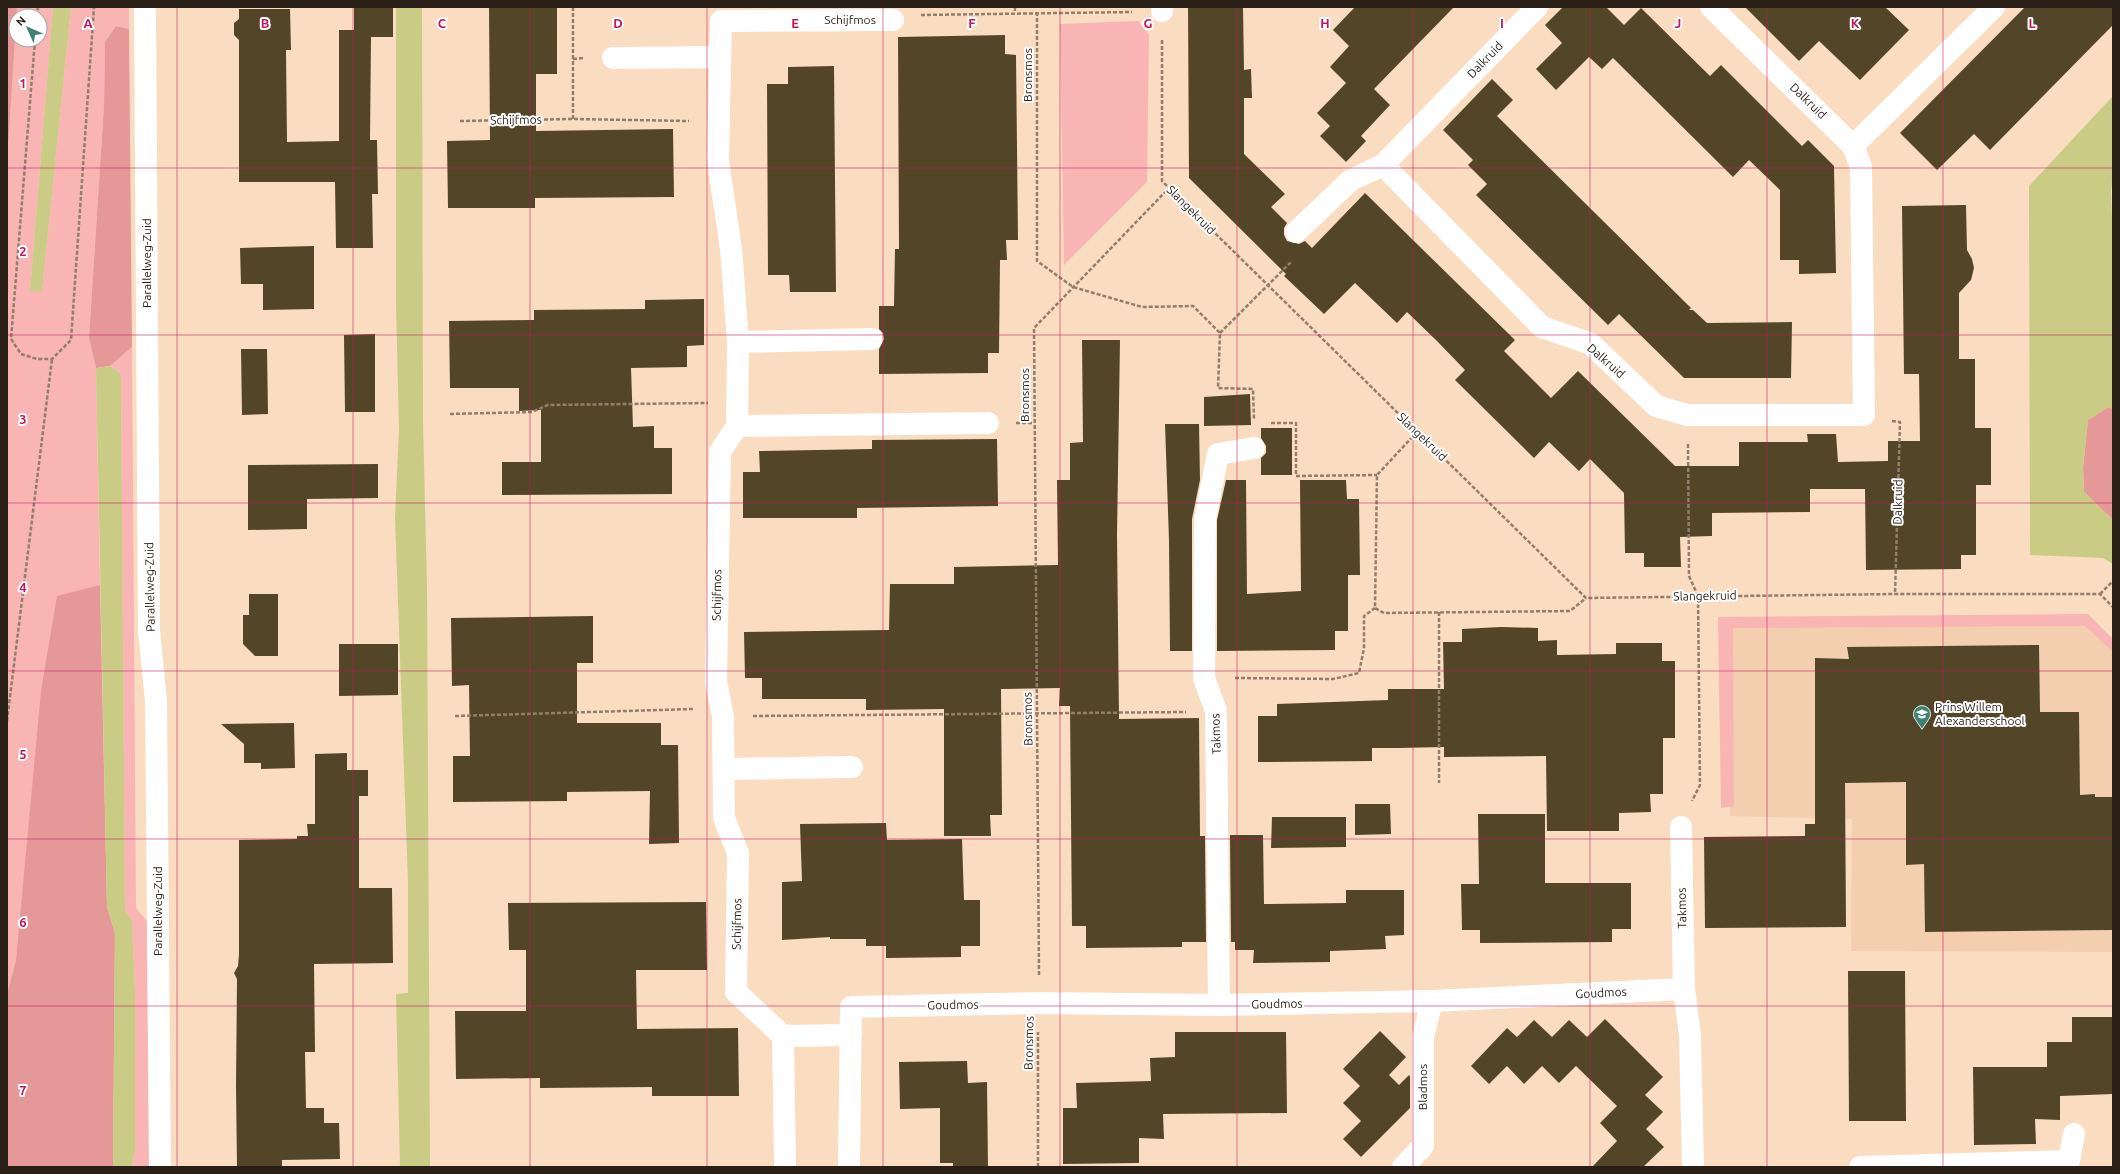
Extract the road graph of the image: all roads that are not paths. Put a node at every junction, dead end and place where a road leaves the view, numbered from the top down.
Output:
1 (146, 7) edge
2 (1537, 7) edge
3 (1711, 7) edge
4 (1994, 7) edge
5 (892, 20) road end
6 (720, 57) junction
7 (613, 58) dead end
8 (1853, 146) junction
9 (1382, 165) junction
10 (1296, 232) dead end
11 (872, 339) dead end
12 (738, 342) junction
13 (988, 423) dead end
14 (737, 426) junction
15 (1254, 448) road end
16 (852, 767) dead end
17 (724, 769) junction
18 (1681, 827) road end
19 (1684, 989) junction
20 (1432, 1001) junction
21 (1218, 1005) junction
22 (851, 1035) junction
23 (783, 1036) junction
24 (2074, 1134) dead end
25 (2069, 1164) edge
26 (160, 1167) edge
27 (785, 1167) edge
28 (849, 1167) edge
29 (1403, 1167) edge
30 (1693, 1167) edge
31 (1860, 1167) edge

1 - 26 street, Parallelweg-Zuid
2 - 9 street, Dalkruid
3 - 8 street, Dalkruid
4 - 8 street
5 - 6 street, Schijfmos
6 - 7 street
6 - 12 street, Schijfmos
8 - 9 street, Dalkruid
9 - 10 street, Dalkruid
11 - 12 street
12 - 14 street, Schijfmos
13 - 14 street
14 - 17 street, Schijfmos
15 - 21 street, Takmos
16 - 17 street
17 - 23 street, Schijfmos
18 - 19 street, Takmos
19 - 20 street, Goudmos
19 - 30 street
20 - 21 street, Goudmos
20 - 29 street, Bladmos
21 - 22 street, Goudmos
22 - 23 street
22 - 28 street, Goudmos
23 - 27 street
24 - 25 street
25 - 31 street

